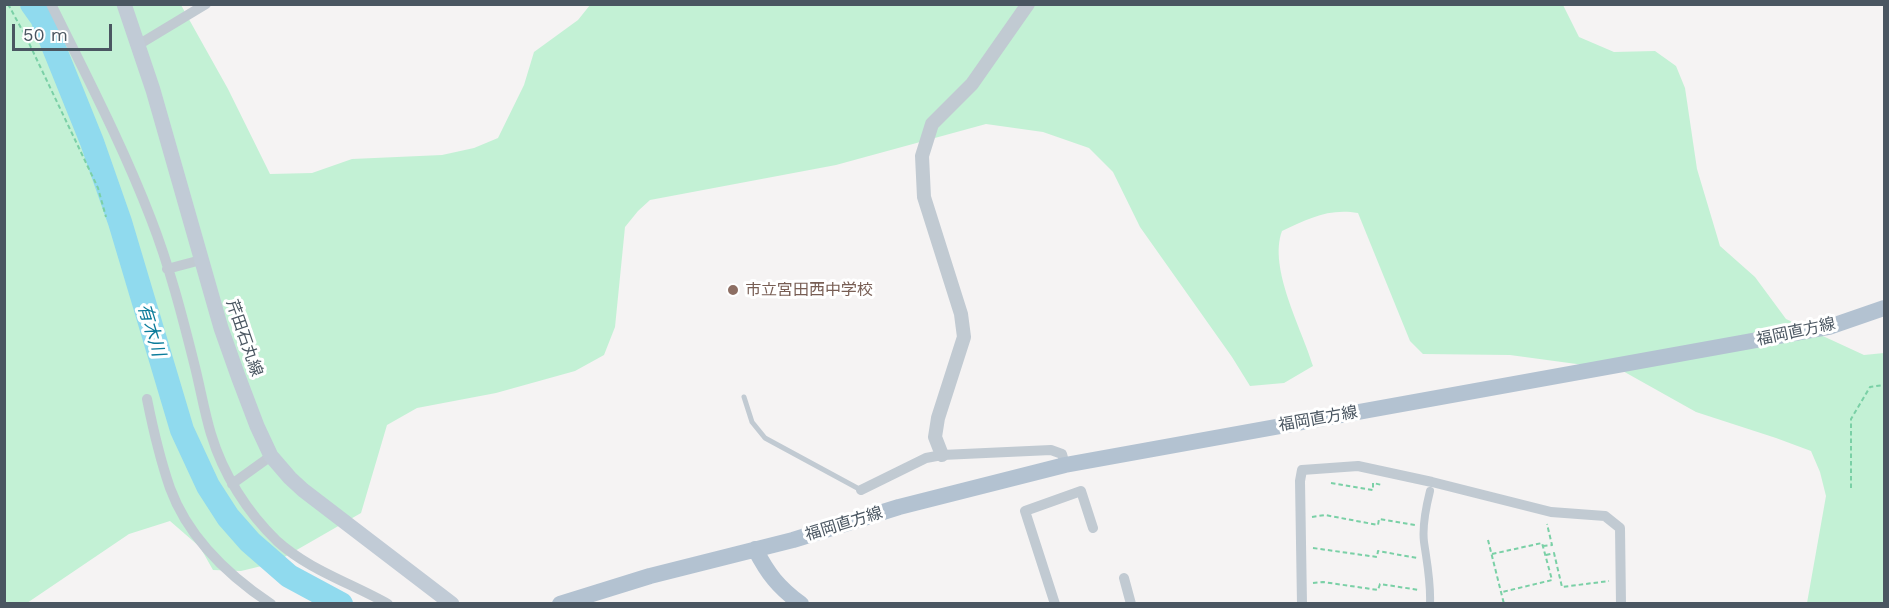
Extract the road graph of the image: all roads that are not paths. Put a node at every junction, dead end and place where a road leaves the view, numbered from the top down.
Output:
1 (51, 4) edge
2 (124, 4) edge
3 (206, 4) edge
4 (1028, 4) edge
5 (138, 45) junction
6 (201, 260) junction
7 (167, 269) junction
8 (1884, 308) edge
9 (744, 397) dead end
10 (147, 399) dead end
11 (942, 455) junction
12 (271, 456) junction
13 (1065, 465) junction
14 (232, 484) junction
15 (1431, 486) junction
16 (861, 490) joint
17 (1094, 528) dead end
18 (755, 549) junction
19 (1124, 578) dead end
20 (271, 603) edge
21 (388, 603) edge
22 (452, 603) edge
23 (560, 603) edge
24 (801, 603) edge
25 (1055, 603) edge
26 (1131, 603) edge
27 (1302, 603) edge
28 (1430, 603) edge
29 (1621, 603) edge

1 - 7 street
2 - 5 main road, 芹田石丸線
3 - 5 street
4 - 11 street
5 - 6 main road, 芹田石丸線
6 - 7 street
6 - 12 main road, 芹田石丸線
7 - 14 street
8 - 13 main road, 福岡直方線
9 - 16 lane
10 - 20 street
11 - 13 street
11 - 16 street
12 - 14 street
12 - 22 main road, 芹田石丸線
13 - 18 main road, 福岡直方線
14 - 21 street
15 - 27 street
15 - 28 street
15 - 29 street
17 - 25 street
18 - 23 main road, 福岡直方線
18 - 24 main road
19 - 26 street

